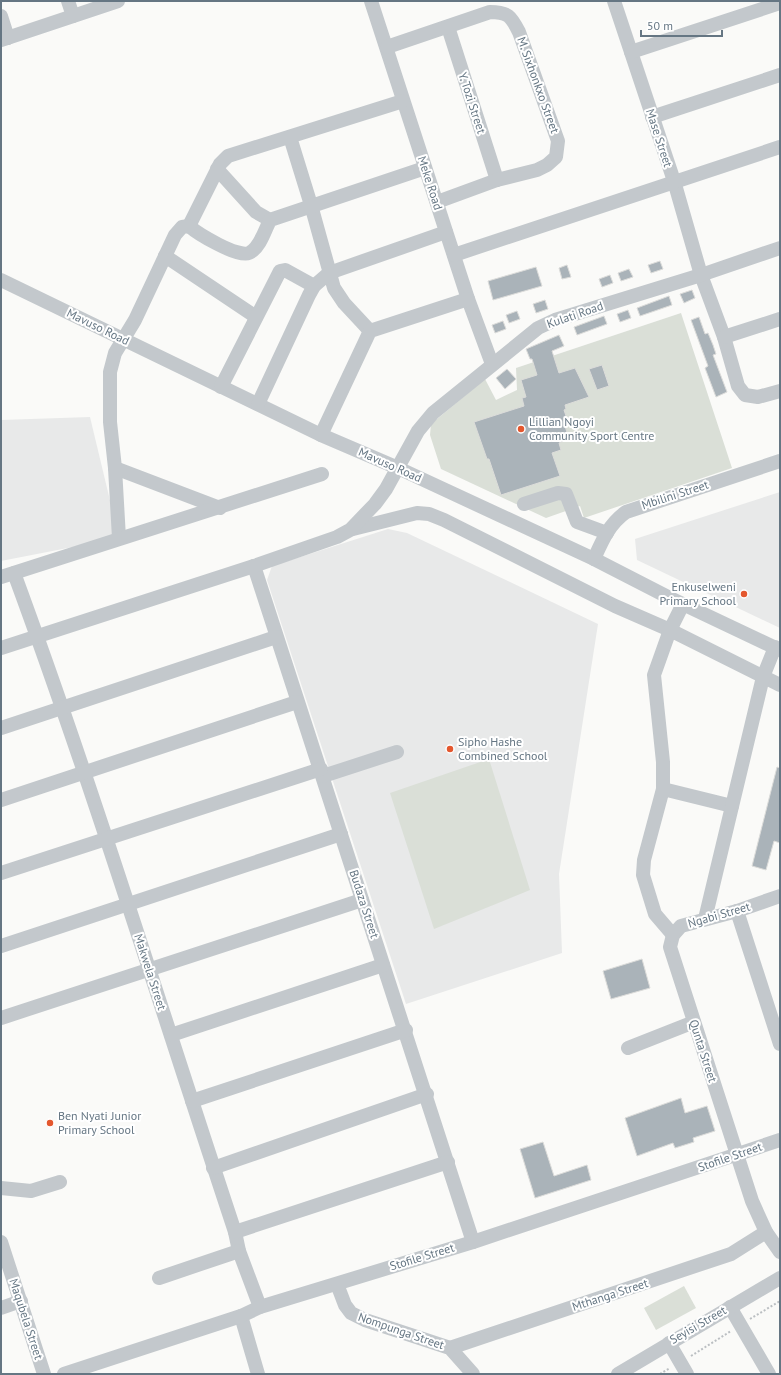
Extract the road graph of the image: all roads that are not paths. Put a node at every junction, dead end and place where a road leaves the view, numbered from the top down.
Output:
1 (68, 1) edge
2 (118, 1) edge
3 (371, 1) edge
4 (614, 1) edge
5 (780, 3) edge
6 (1, 16) edge
7 (73, 16) junction
8 (448, 27) junction
9 (5, 39) edge
10 (387, 47) junction
11 (631, 52) junction
12 (780, 75) edge
13 (403, 101) junction
14 (652, 117) junction
15 (290, 137) junction
16 (780, 147) edge
17 (425, 168) junction
18 (217, 169) junction
19 (497, 180) junction
20 (674, 181) junction
21 (437, 202) junction
22 (311, 204) junction
23 (270, 220) junction
24 (189, 226) junction
25 (446, 232) junction
26 (780, 248) edge
27 (454, 255) junction
28 (165, 256) junction
29 (329, 273) junction
30 (701, 275) junction
31 (1, 280) edge
32 (314, 286) junction
33 (468, 300) junction
34 (256, 317) junction
35 (780, 319) edge
36 (370, 331) junction
37 (724, 337) junction
38 (123, 339) junction
39 (492, 364) junction
40 (221, 387) junction
41 (780, 390) edge
42 (258, 404) junction
43 (321, 434) junction
44 (780, 462) edge
45 (115, 468) junction
46 (398, 468) junction
47 (322, 474) dead end
48 (524, 504) dead end
49 (220, 508) junction
50 (350, 530) junction
51 (607, 533) junction
52 (119, 538) junction
53 (594, 559) junction
54 (254, 566) junction
55 (7, 575) edge
56 (683, 604) junction
57 (670, 630) junction
58 (38, 637) junction
59 (276, 637) junction
60 (1, 648) edge
61 (777, 648) edge
62 (763, 677) junction
63 (780, 685) edge
64 (297, 702) junction
65 (62, 707) junction
66 (1, 728) edge
67 (397, 752) dead end
68 (322, 772) junction
69 (84, 773) junction
70 (663, 789) junction
71 (1, 800) edge
72 (732, 806) junction
73 (341, 834) junction
74 (107, 839) junction
75 (1, 873) edge
76 (780, 896) edge
77 (362, 900) junction
78 (129, 904) junction
79 (737, 911) junction
80 (705, 919) junction
81 (671, 941) junction
82 (1, 946) edge
83 (383, 965) junction
84 (149, 969) junction
85 (1, 1018) edge
86 (694, 1022) junction
87 (406, 1030) junction
88 (171, 1035) junction
89 (780, 1044) edge
90 (628, 1048) dead end
91 (427, 1094) junction
92 (192, 1101) junction
93 (780, 1140) edge
94 (736, 1155) junction
95 (448, 1162) junction
96 (213, 1168) junction
97 (60, 1182) dead end
98 (1, 1188) edge
99 (235, 1232) junction
100 (766, 1232) junction
101 (1, 1242) edge
102 (473, 1242) junction
103 (239, 1251) junction
104 (780, 1252) edge
105 (158, 1278) dead end
106 (780, 1278) edge
107 (337, 1284) junction
108 (21, 1301) junction
109 (260, 1307) junction
110 (730, 1307) junction
111 (1, 1308) edge
112 (241, 1316) junction
113 (669, 1342) junction
114 (450, 1348) junction
115 (684, 1368) edge
116 (87, 1371) edge
117 (44, 1374) edge
118 (64, 1374) edge
119 (258, 1374) edge
120 (473, 1374) edge
121 (618, 1374) edge
122 (769, 1374) edge

1 - 7 street
2 - 7 street
3 - 10 street, Meke Road
4 - 11 street, Mase Street
5 - 11 street
6 - 9 street
7 - 9 street
8 - 10 street, M. Sixhonkxo Street
8 - 19 street, Y. Tozi Street
8 - 19 street, M. Sixhonkxo Street
10 - 13 street, Meke Road
11 - 14 street, Mase Street
12 - 14 street
13 - 15 street
13 - 17 street, Meke Road
14 - 20 street, Mase Street
15 - 18 street
15 - 22 street
16 - 20 street
17 - 21 street, Meke Road
17 - 22 street
18 - 23 street
18 - 24 street
19 - 21 street, M. Sixhonkxo Street
20 - 27 street
20 - 30 street, Mase Street
21 - 25 street, Meke Road
22 - 23 street
22 - 29 street
23 - 24 street
24 - 28 street
25 - 27 street, Meke Road
25 - 29 street
26 - 30 street, Kulati Road
27 - 33 street, Meke Road
28 - 34 street
28 - 38 street
29 - 32 street
29 - 36 street
30 - 37 street, Mase Street
30 - 39 street, Kulati Road
31 - 38 street, Mavuso Road
32 - 34 street
32 - 42 street
33 - 36 street
33 - 39 street, Meke Road
34 - 40 street
35 - 37 street
36 - 43 street
37 - 41 street, Mase Street
38 - 40 street, Mavuso Road
38 - 45 street
39 - 46 street, Kulati Road
40 - 42 street, Mavuso Road
42 - 43 street, Mavuso Road
43 - 46 street, Mavuso Road
44 - 51 street, Mbilini Street
45 - 49 street
45 - 52 street
46 - 50 street, Kulati Road
46 - 53 street, Mavuso Road
47 - 49 street
48 - 51 street
49 - 52 street
50 - 54 street
50 - 57 street
51 - 53 street, Mbilini Street
52 - 55 street
53 - 56 street, Mavuso Road
54 - 58 street
54 - 59 street, Budaza Street
55 - 58 street, Makwela Street
56 - 57 street
56 - 61 street, Mavuso Road
57 - 62 street
57 - 70 street
58 - 60 street
58 - 65 street, Makwela Street
59 - 64 street, Budaza Street
59 - 65 street
61 - 62 street
62 - 63 street
62 - 72 street
64 - 68 street, Budaza Street
64 - 69 street
65 - 66 street
65 - 69 street, Makwela Street
67 - 68 street
68 - 73 street, Budaza Street
68 - 74 street
69 - 71 street
69 - 74 street, Makwela Street
70 - 72 street
70 - 81 street
72 - 80 street
73 - 77 street, Budaza Street
73 - 78 street
74 - 75 street
74 - 78 street, Makwela Street
76 - 79 street, Ngabi Street
77 - 83 street, Budaza Street
77 - 84 street
78 - 82 street
78 - 84 street, Makwela Street
79 - 80 street, Ngabi Street
79 - 89 street
80 - 81 street, Ngabi Street
81 - 86 street, Qunta Street
83 - 87 street, Budaza Street
83 - 88 street
84 - 85 street
84 - 88 street, Makwela Street
86 - 90 street
86 - 94 street, Qunta Street
87 - 91 street, Budaza Street
87 - 92 street
88 - 92 street, Makwela Street
91 - 95 street, Budaza Street
91 - 96 street
92 - 96 street, Makwela Street
93 - 94 street, Stofile Street
94 - 100 street, Qunta Street
94 - 102 street, Stofile Street
95 - 99 street
95 - 102 street, Budaza Street
96 - 99 street, Makwela Street
97 - 98 street
99 - 103 street, Makwela Street
100 - 104 street, Qunta Street
100 - 114 street, Mthanga Street
101 - 108 street, Maqubela Street
102 - 107 street, Stofile Street
103 - 105 street
103 - 109 street, Makwela Street
106 - 110 street, Seyisi Street
107 - 109 street, Stofile Street
107 - 114 street, Nompunga Street
108 - 111 street
108 - 117 street, Maqubela Street
109 - 112 street, Stofile Street
110 - 113 street, Seyisi Street
110 - 122 street
112 - 116 street, Stofile Street
112 - 119 street
113 - 115 street
113 - 121 street, Seyisi Street
114 - 120 street, Nompunga Street
116 - 118 street, Stofile Street

